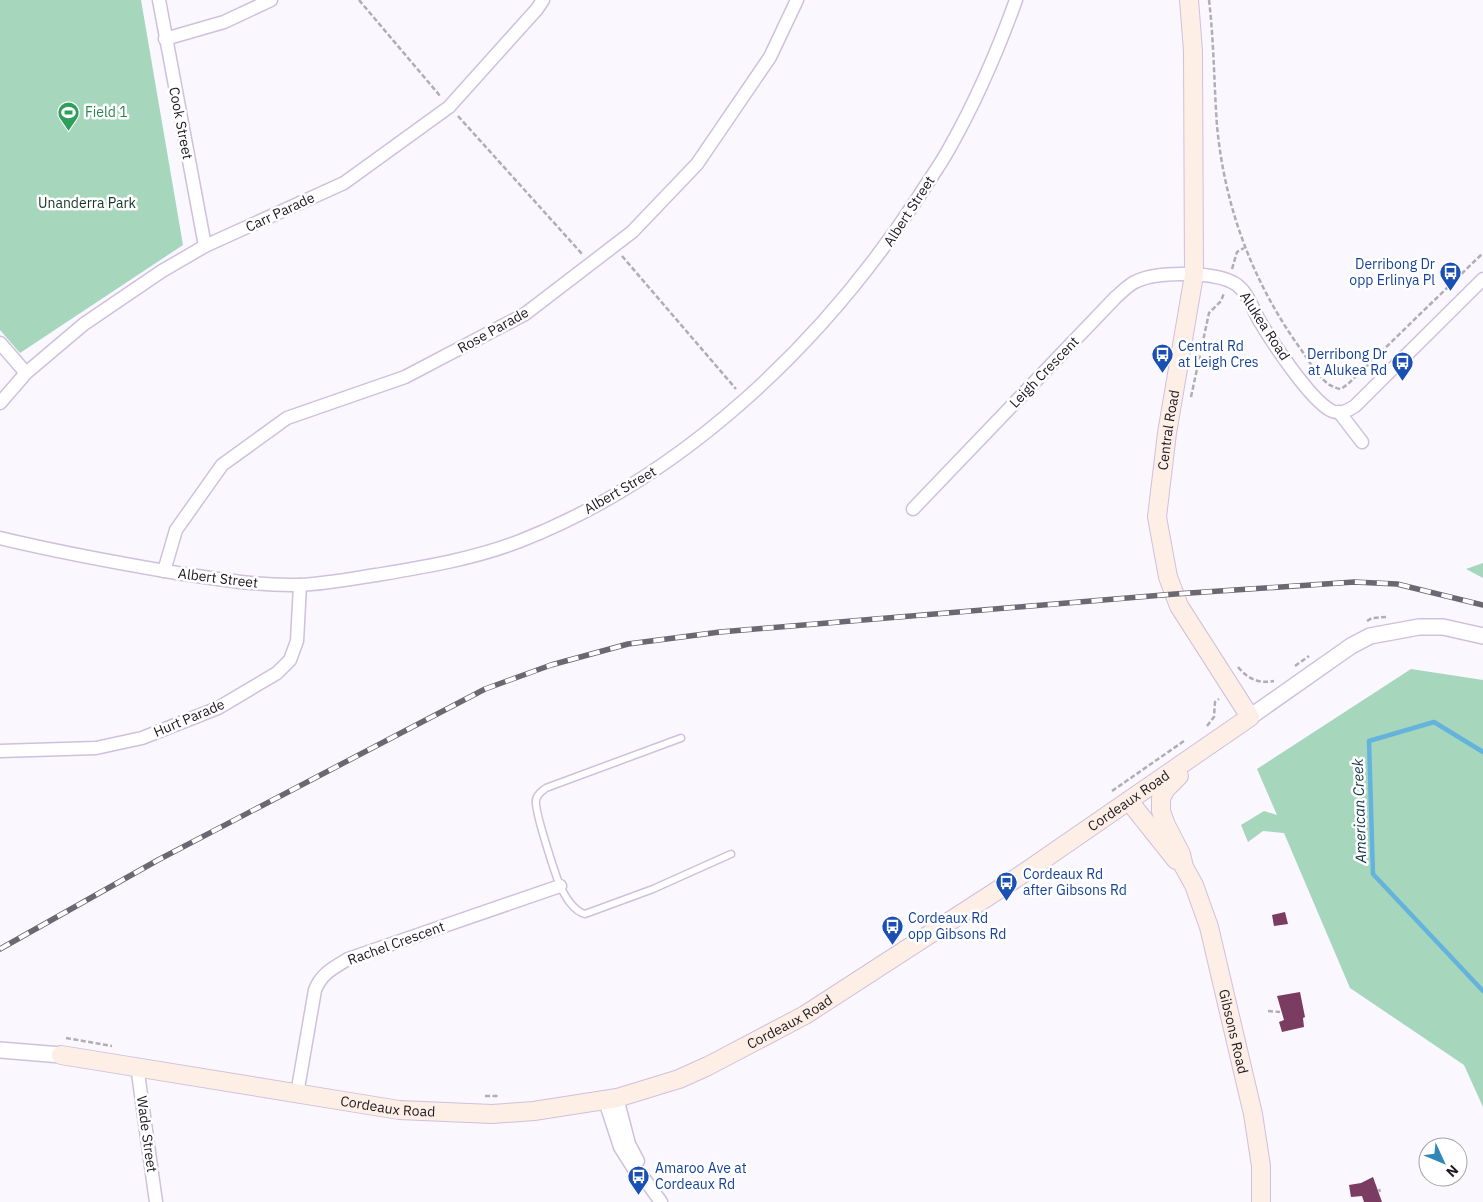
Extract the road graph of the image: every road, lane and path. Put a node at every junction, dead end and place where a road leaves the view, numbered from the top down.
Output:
1 (159, 0) edge
2 (271, 0) edge
3 (359, 0) edge
4 (543, 0) edge
5 (797, 0) edge
6 (1016, 0) edge
7 (1189, 0) edge
8 (1209, 0) edge
9 (165, 39) junction
10 (449, 107) junction
11 (205, 246) junction
12 (613, 246) junction
13 (1244, 248) junction
14 (1483, 253) edge
15 (590, 263) junction
16 (1194, 275) junction
17 (1483, 279) edge
18 (1228, 280) junction
19 (0, 343) edge
20 (26, 373) junction
21 (745, 399) junction
22 (1190, 400) dead end
23 (0, 403) edge
24 (1339, 412) junction
25 (1362, 442) dead end
26 (913, 509) dead end
27 (0, 538) edge
28 (164, 570) junction
29 (300, 585) junction
30 (1483, 636) edge
31 (1233, 660) dead end
32 (1249, 678) dead end
33 (1215, 702) dead end
34 (1250, 717) junction
35 (1202, 729) dead end
36 (682, 738) dead end
37 (1187, 740) dead end
38 (1214, 743) junction
39 (0, 751) edge
40 (1105, 796) dead end
41 (1129, 801) junction
42 (731, 854) dead end
43 (1184, 867) junction
44 (560, 886) junction
45 (1268, 1010) dead end
46 (1280, 1012) dead end
47 (0, 1050) edge
48 (61, 1055) joint
49 (137, 1066) junction
50 (297, 1094) junction
51 (481, 1096) dead end
52 (508, 1096) dead end
53 (611, 1099) junction
54 (156, 1202) edge
55 (661, 1202) edge
56 (1261, 1202) edge

1 - 9 street, Cook Street
2 - 9 street
3 - 10 path
4 - 10 street, Carr Parade
5 - 12 street, Rose Parade
6 - 21 street, Albert Street
7 - 16 main road, Central Road
8 - 13 path
9 - 11 street, Cook Street
10 - 11 street, Carr Parade
10 - 15 path
11 - 20 street, Carr Parade
12 - 15 street, Rose Parade
12 - 21 path
13 - 14 path
13 - 18 path
15 - 28 street, Rose Parade
16 - 18 street, Alukea Road
16 - 26 street, Leigh Crescent
16 - 34 main road, Central Road
17 - 24 street
18 - 22 path
18 - 24 street, Alukea Road
19 - 20 street
20 - 23 street, Carr Parade
21 - 29 street, Albert Street
24 - 25 street, Alukea Road
27 - 28 street, Albert Street
28 - 29 street, Albert Street
29 - 39 street, Hurt Parade
30 - 34 street, Cordeaux Road
31 - 32 path
33 - 35 path
34 - 38 main road, Cordeaux Road
36 - 44 lane
37 - 40 path
38 - 41 main road, Cordeaux Road
38 - 43 main road, Gibsons Road
41 - 43 main road, Gibsons Road
41 - 53 main road, Cordeaux Road
42 - 44 lane
43 - 56 main road, Gibsons Road
44 - 50 street, Rachel Crescent
45 - 46 path
47 - 48 street, Cordeaux Road
48 - 49 main road, Cordeaux Road
49 - 50 main road, Cordeaux Road
49 - 54 street, Wade Street
50 - 53 main road, Cordeaux Road
51 - 52 path
53 - 55 street

